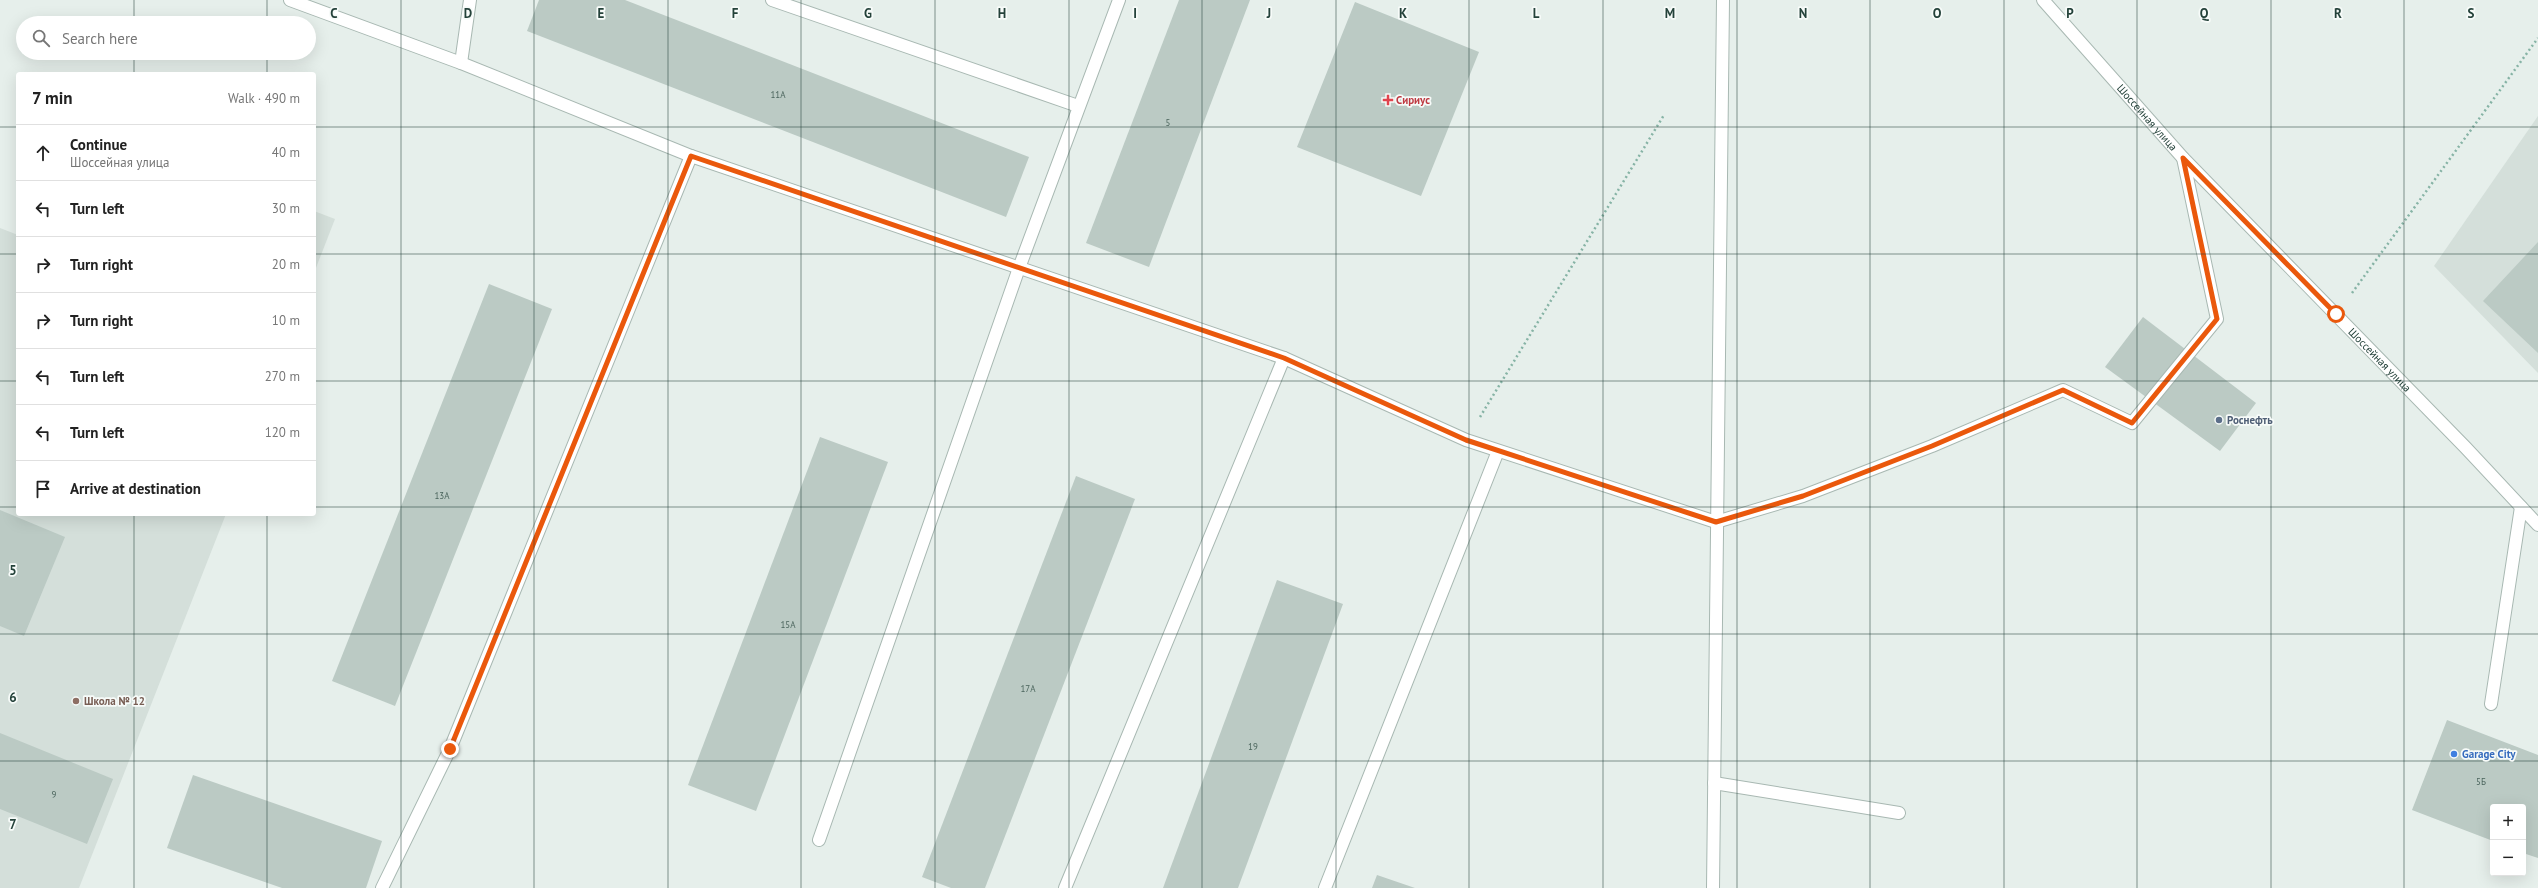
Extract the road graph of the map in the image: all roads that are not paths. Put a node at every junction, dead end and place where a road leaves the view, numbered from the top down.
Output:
1 (290, 0) edge
2 (470, 0) edge
3 (772, 0) edge
4 (1119, 0) edge
5 (1723, 0) edge
6 (2043, 0) edge
7 (460, 63) junction
8 (1078, 106) junction
9 (691, 156) junction
10 (2183, 158) junction
11 (1019, 268) junction
12 (1284, 358) junction
13 (1498, 451) junction
14 (2521, 507) junction
15 (1716, 522) junction
16 (2538, 525) edge
17 (2491, 704) dead end
18 (1714, 783) junction
19 (1899, 813) dead end
20 (819, 840) dead end
21 (382, 888) edge
22 (1065, 888) edge
23 (1325, 888) edge
24 (1713, 888) edge

1 - 7 street
2 - 7 street
3 - 8 street
4 - 8 street
5 - 15 street
6 - 10 street, Шоссейная улица
7 - 9 street
8 - 11 street
9 - 11 street
9 - 21 street
10 - 14 street, Шоссейная улица
10 - 15 street
11 - 12 street
11 - 20 street
12 - 13 street
12 - 22 street
13 - 15 street
13 - 23 street
14 - 16 street, Шоссейная улица
14 - 17 street
15 - 18 street
18 - 19 street
18 - 24 street

